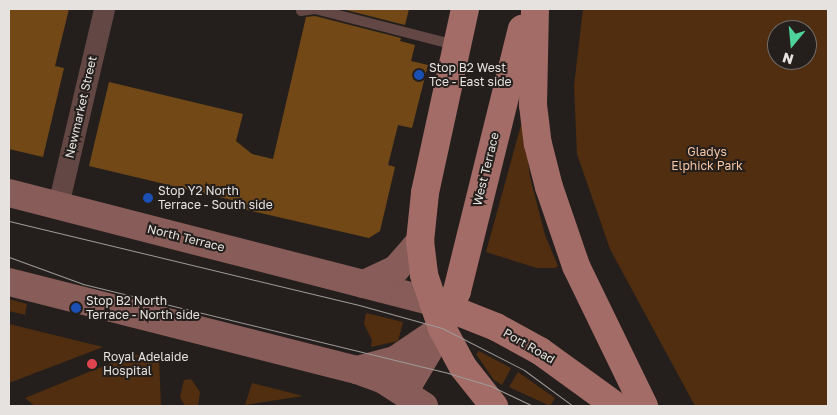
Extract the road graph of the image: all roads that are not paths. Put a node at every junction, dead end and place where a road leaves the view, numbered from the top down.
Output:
1 (104, 9) edge
2 (465, 9) edge
3 (528, 9) edge
4 (535, 9) edge
5 (301, 11) dead end
6 (456, 45) junction
7 (9, 193) edge
8 (58, 205) junction
9 (420, 241) junction
10 (9, 282) edge
11 (364, 284) junction
12 (442, 313) junction
13 (357, 370) junction
14 (409, 399) edge
15 (494, 406) edge
16 (616, 406) edge
17 (644, 406) edge

1 - 8 street, Newmarket Street
2 - 6 main road
3 - 12 main road, West Terrace
4 - 17 main road
5 - 6 lane
6 - 9 main road
7 - 8 main road, North Terrace
8 - 11 main road, North Terrace
9 - 11 main road
9 - 12 main road
10 - 13 main road
11 - 12 main road, North Terrace
12 - 13 main road
12 - 14 main road, West Terrace
12 - 15 main road
12 - 16 main road, Port Road
13 - 14 main road

